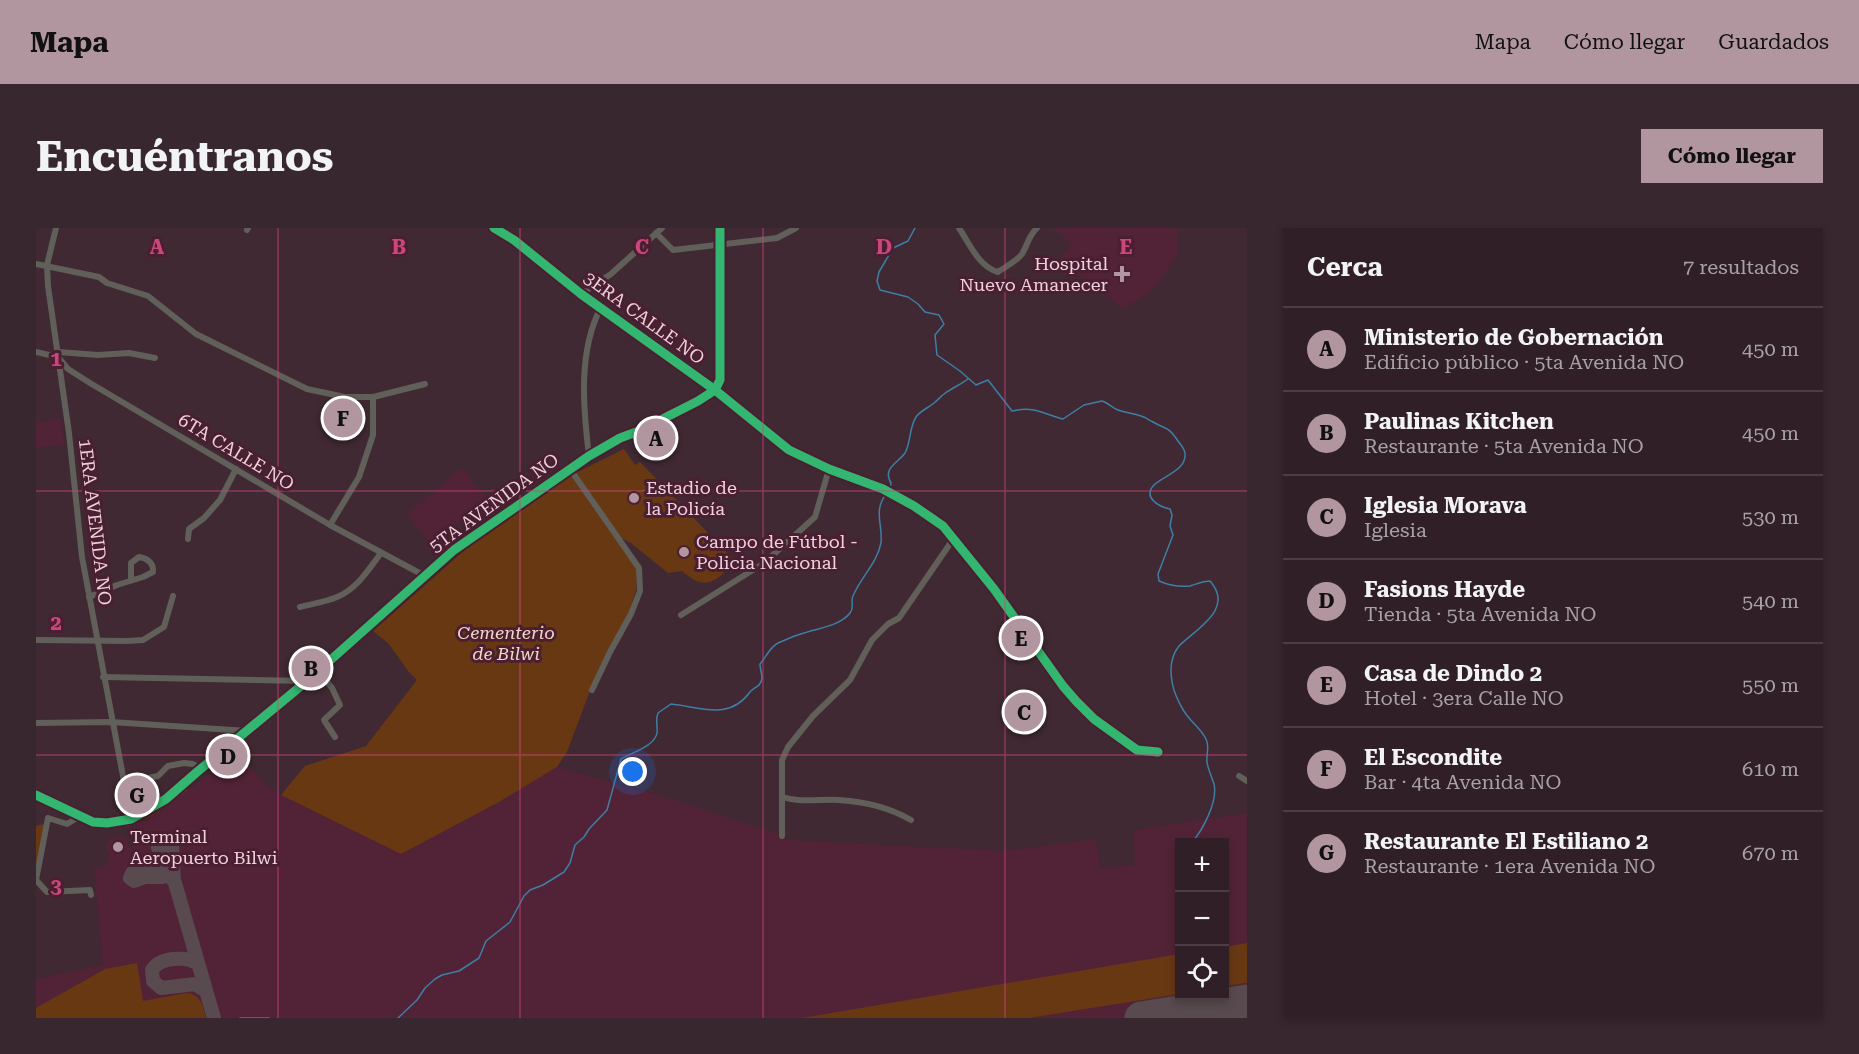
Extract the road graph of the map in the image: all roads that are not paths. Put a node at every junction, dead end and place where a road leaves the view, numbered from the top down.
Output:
1 (56, 228) edge
2 (494, 228) edge
3 (720, 228) edge
4 (796, 228) edge
5 (959, 228) edge
6 (1035, 229) edge
7 (659, 230) edge
8 (719, 245) junction
9 (36, 264) edge
10 (47, 266) junction
11 (581, 294) junction
12 (601, 307) junction
13 (36, 352) edge
14 (58, 354) junction
15 (155, 358) dead end
16 (425, 384) dead end
17 (715, 390) junction
18 (373, 398) junction
19 (589, 456) junction
20 (236, 469) junction
21 (570, 469) junction
22 (829, 469) junction
23 (330, 525) junction
24 (954, 538) junction
25 (188, 539) dead end
26 (381, 553) junction
27 (425, 576) junction
28 (131, 580) dead end
29 (173, 596) dead end
30 (89, 597) junction
31 (300, 607) dead end
32 (681, 615) dead end
33 (36, 640) edge
34 (96, 640) junction
35 (318, 672) junction
36 (104, 677) junction
37 (308, 681) junction
38 (592, 690) dead end
39 (111, 722) junction
40 (36, 723) edge
41 (248, 731) junction
42 (335, 737) dead end
43 (1158, 752) dead end
44 (201, 769) junction
45 (1239, 776) dead end
46 (1247, 781) edge
47 (124, 783) junction
48 (36, 795) edge
49 (782, 797) junction
50 (80, 816) junction
51 (131, 819) junction
52 (911, 820) dead end
53 (782, 836) dead end
54 (91, 895) dead end

1 - 10 street, 1ERA AVENIDA NO
2 - 11 street, 3ERA CALLE NO
3 - 8 street
4 - 8 street
5 - 6 street
7 - 8 street
7 - 11 street
8 - 17 street
9 - 10 street
10 - 14 street, 1ERA AVENIDA NO
10 - 18 street
11 - 12 street, 3ERA CALLE NO
12 - 17 street, 3ERA CALLE NO
12 - 19 street
13 - 14 street, 6TA CALLE NO
14 - 15 street
14 - 20 street, 6TA CALLE NO
14 - 30 street, 1ERA AVENIDA NO
16 - 18 street
17 - 19 street, 5TA AVENIDA NO
17 - 22 street, 3ERA CALLE NO
18 - 23 street
19 - 21 street, 5TA AVENIDA NO
20 - 23 street, 6TA CALLE NO
20 - 25 street
21 - 27 street, 5TA AVENIDA NO
21 - 38 street
22 - 24 street, 3ERA CALLE NO
22 - 32 street
23 - 26 street, 6TA CALLE NO
24 - 43 street, 3ERA CALLE NO
24 - 49 street
26 - 27 street, 6TA CALLE NO
26 - 31 street
27 - 35 street, 5TA AVENIDA NO
28 - 30 street
29 - 34 street
30 - 34 street, 1ERA AVENIDA NO
33 - 34 street
34 - 36 street, 1ERA AVENIDA NO
35 - 37 street, 5TA AVENIDA NO
35 - 42 street
36 - 37 street
36 - 39 street, 1ERA AVENIDA NO
37 - 41 street, 5TA AVENIDA NO
39 - 40 street
39 - 41 street
39 - 47 street, 1ERA AVENIDA NO
41 - 44 street, 5TA AVENIDA NO
44 - 47 street
44 - 51 street, 5TA AVENIDA NO
45 - 46 street
47 - 51 street, 1ERA AVENIDA NO
48 - 50 street
49 - 52 street
49 - 53 street
50 - 51 street
50 - 54 street

